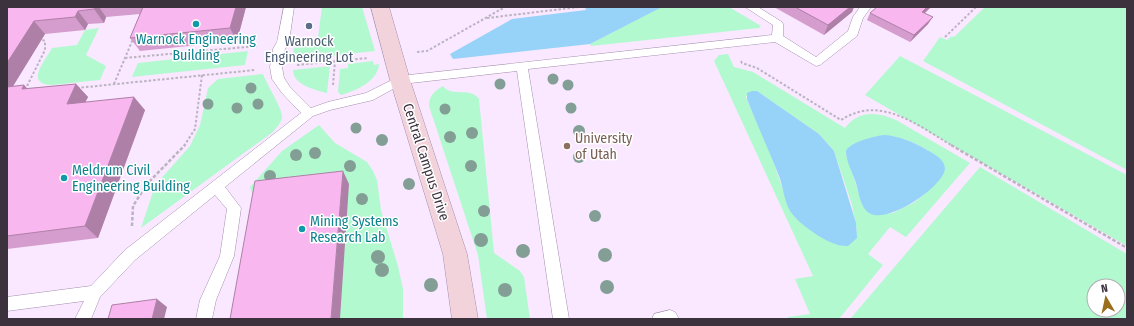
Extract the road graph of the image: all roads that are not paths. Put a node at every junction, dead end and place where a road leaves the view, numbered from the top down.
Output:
1 (289, 7) edge
2 (380, 7) edge
3 (750, 7) edge
4 (866, 7) edge
5 (777, 38) junction
6 (522, 66) junction
7 (400, 80) junction
8 (309, 113) junction
9 (216, 186) junction
10 (95, 292) junction
11 (7, 304) edge
12 (82, 319) edge
13 (204, 319) edge
14 (465, 319) edge
15 (561, 319) edge
16 (660, 319) edge
17 (671, 319) edge

1 - 8 lane
2 - 7 street, Central Campus Drive
3 - 5 lane
4 - 5 lane
5 - 6 lane
6 - 7 lane
6 - 15 lane
7 - 8 lane
7 - 14 street, Central Campus Drive
8 - 9 lane
9 - 10 lane
9 - 13 lane
10 - 11 lane
10 - 12 lane
16 - 17 lane

